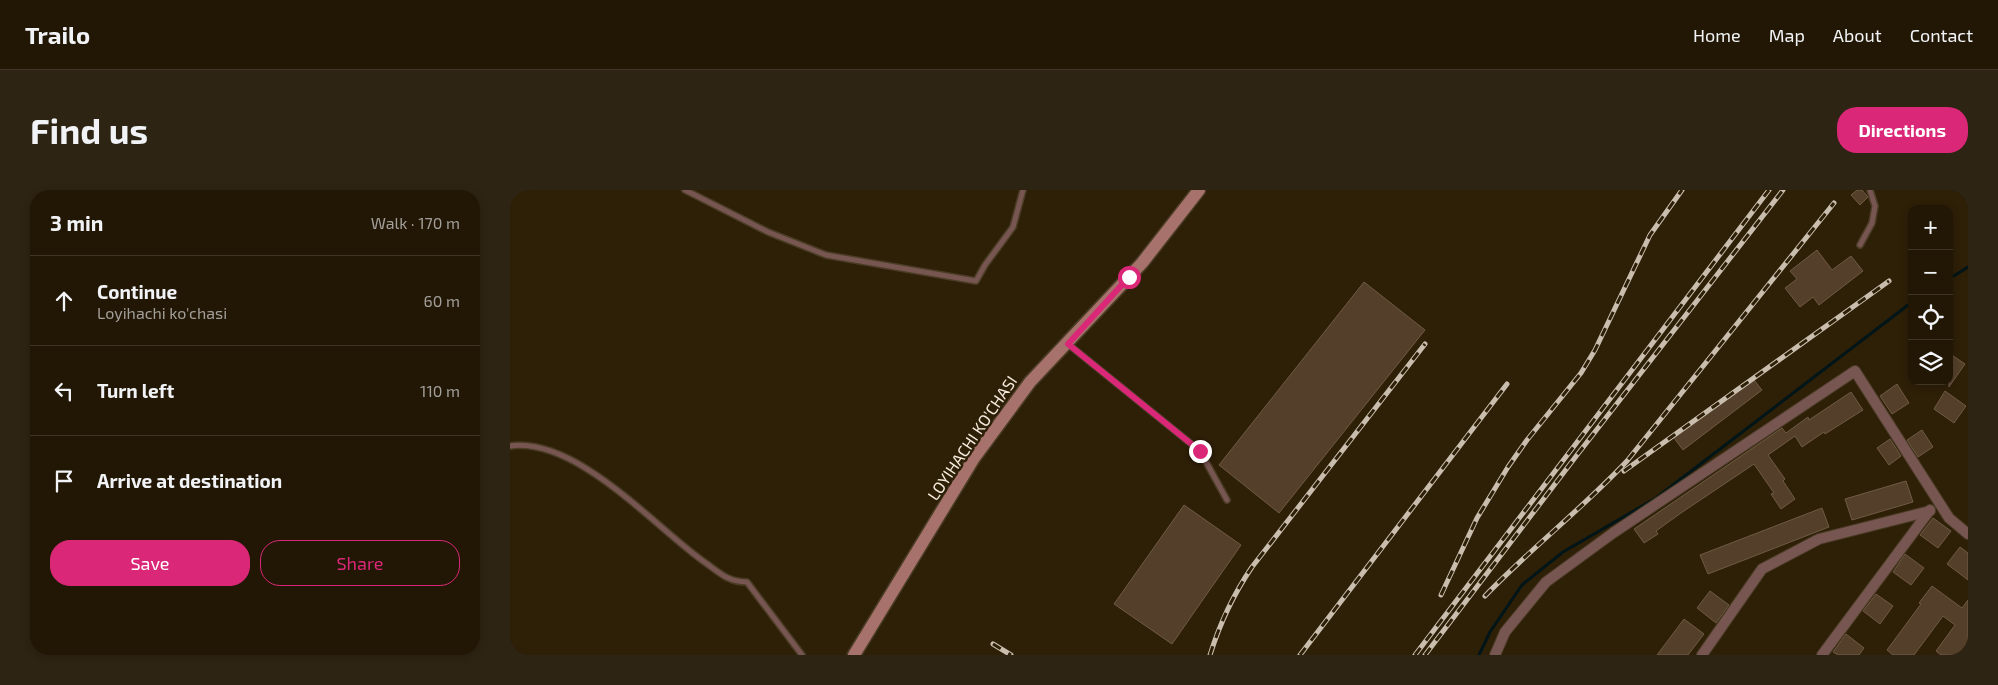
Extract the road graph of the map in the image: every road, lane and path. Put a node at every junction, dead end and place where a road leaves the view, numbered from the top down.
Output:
1 (685, 190) edge
2 (1023, 190) edge
3 (1199, 190) edge
4 (1870, 190) edge
5 (1860, 245) dead end
6 (1068, 344) junction
7 (510, 446) edge
8 (1227, 500) dead end
9 (1938, 500) junction
10 (1930, 511) junction
11 (1968, 534) edge
12 (802, 655) edge
13 (854, 655) edge
14 (1495, 655) edge
15 (1702, 655) edge
16 (1822, 655) edge

1 - 2 lane
3 - 6 street, LOYIHACHI KO'CHASI
4 - 5 lane
6 - 8 lane
6 - 13 street, LOYIHACHI KO'CHASI
7 - 12 lane
9 - 10 street
9 - 11 street
9 - 14 street
10 - 15 street
10 - 16 street

